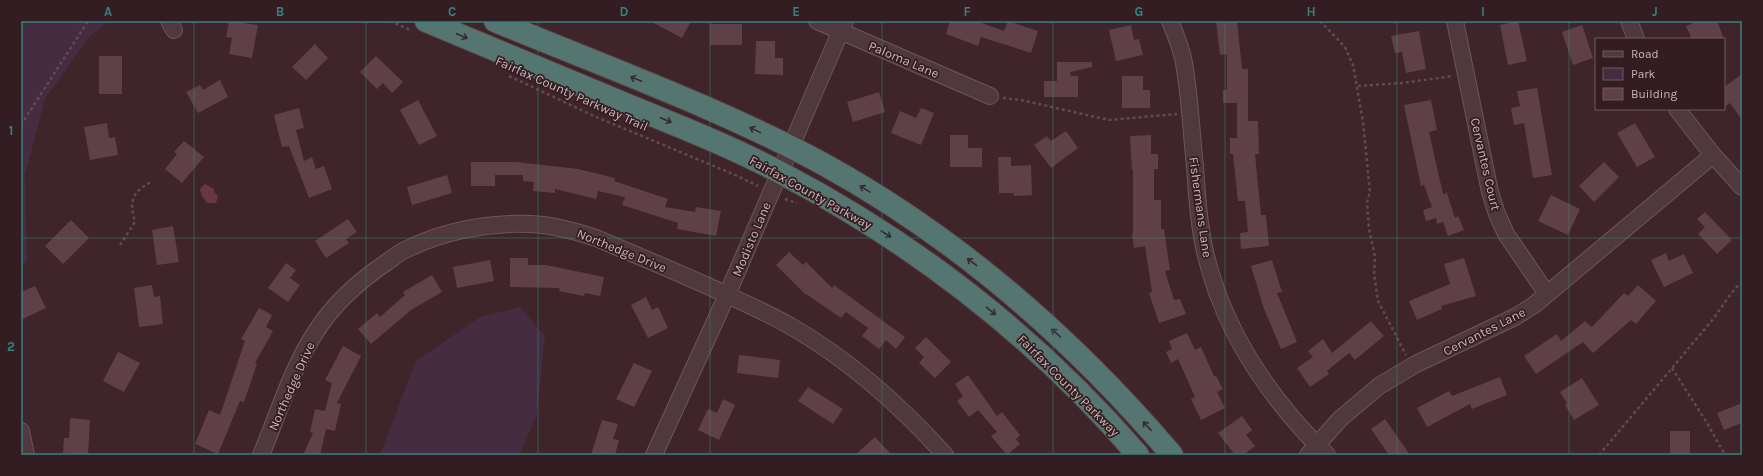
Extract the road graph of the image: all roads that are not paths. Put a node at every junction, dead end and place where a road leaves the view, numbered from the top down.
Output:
1 (495, 21) edge
2 (817, 21) edge
3 (1170, 21) edge
4 (1454, 21) edge
5 (1629, 21) edge
6 (843, 26) edge
7 (422, 28) edge
8 (1636, 38) edge
9 (990, 96) road end
10 (1678, 110) edge
11 (790, 148) junction
12 (1713, 155) junction
13 (780, 172) junction
14 (1742, 187) edge
15 (1547, 294) junction
16 (727, 295) junction
17 (21, 431) edge
18 (1317, 452) edge
19 (26, 455) edge
20 (261, 455) edge
21 (654, 455) edge
22 (945, 455) edge
23 (1138, 455) edge
24 (1172, 455) edge

11 -> 1 highway, Fairfax County Parkway
2 - 6 street, Paloma Lane
3 - 18 street, Fishermans Lane
4 - 15 street, Cervantes Court
5 - 8 street
6 - 9 street, Paloma Lane
6 - 11 street, Modisto Lane
7 -> 13 highway, Fairfax County Parkway
10 - 12 street
11 - 13 street, Modisto Lane
24 -> 11 highway, Fairfax County Parkway
12 - 14 street
12 - 15 street, Cervantes Lane
13 - 16 street, Modisto Lane
13 -> 23 highway, Fairfax County Parkway
15 - 18 street, Cervantes Lane
16 - 20 street, Northedge Drive
16 - 21 street, Modisto Lane
16 - 22 street, Northedge Drive
17 - 19 street

